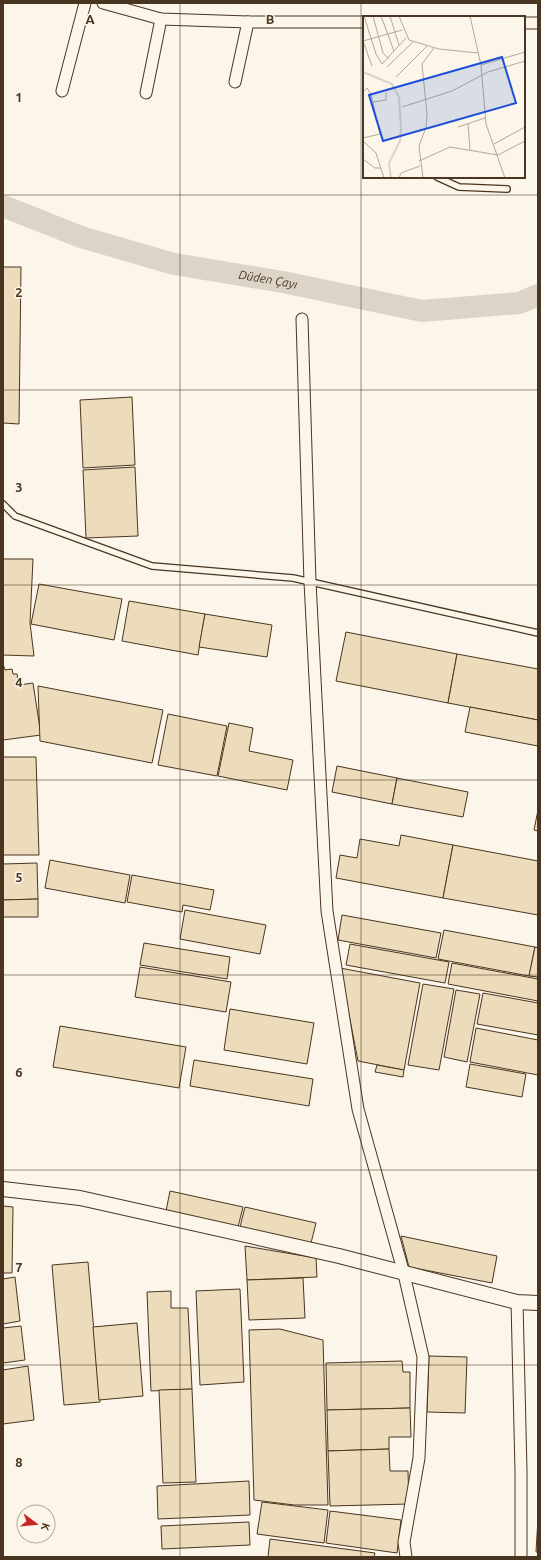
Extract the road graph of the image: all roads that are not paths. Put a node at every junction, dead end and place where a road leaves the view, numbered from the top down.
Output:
1 (85, 3) edge
2 (103, 3) edge
3 (161, 18) junction
4 (248, 22) junction
5 (363, 22) edge
6 (525, 23) edge
7 (538, 23) edge
8 (235, 82) dead end
9 (62, 91) dead end
10 (146, 92) dead end
11 (440, 178) edge
12 (507, 189) dead end
13 (302, 319) dead end
14 (3, 504) edge
15 (310, 582) junction
16 (538, 633) edge
17 (3, 1189) edge
18 (404, 1274) junction
19 (517, 1302) junction
20 (538, 1303) edge
21 (406, 1557) edge
22 (521, 1557) edge

1 - 9 street
2 - 3 street
3 - 4 street
3 - 10 street
4 - 5 street
4 - 8 street
6 - 7 street
11 - 12 lane
13 - 15 street
14 - 15 lane
15 - 16 lane
15 - 18 street
17 - 18 street
18 - 19 street
18 - 21 street
19 - 20 street
19 - 22 street

